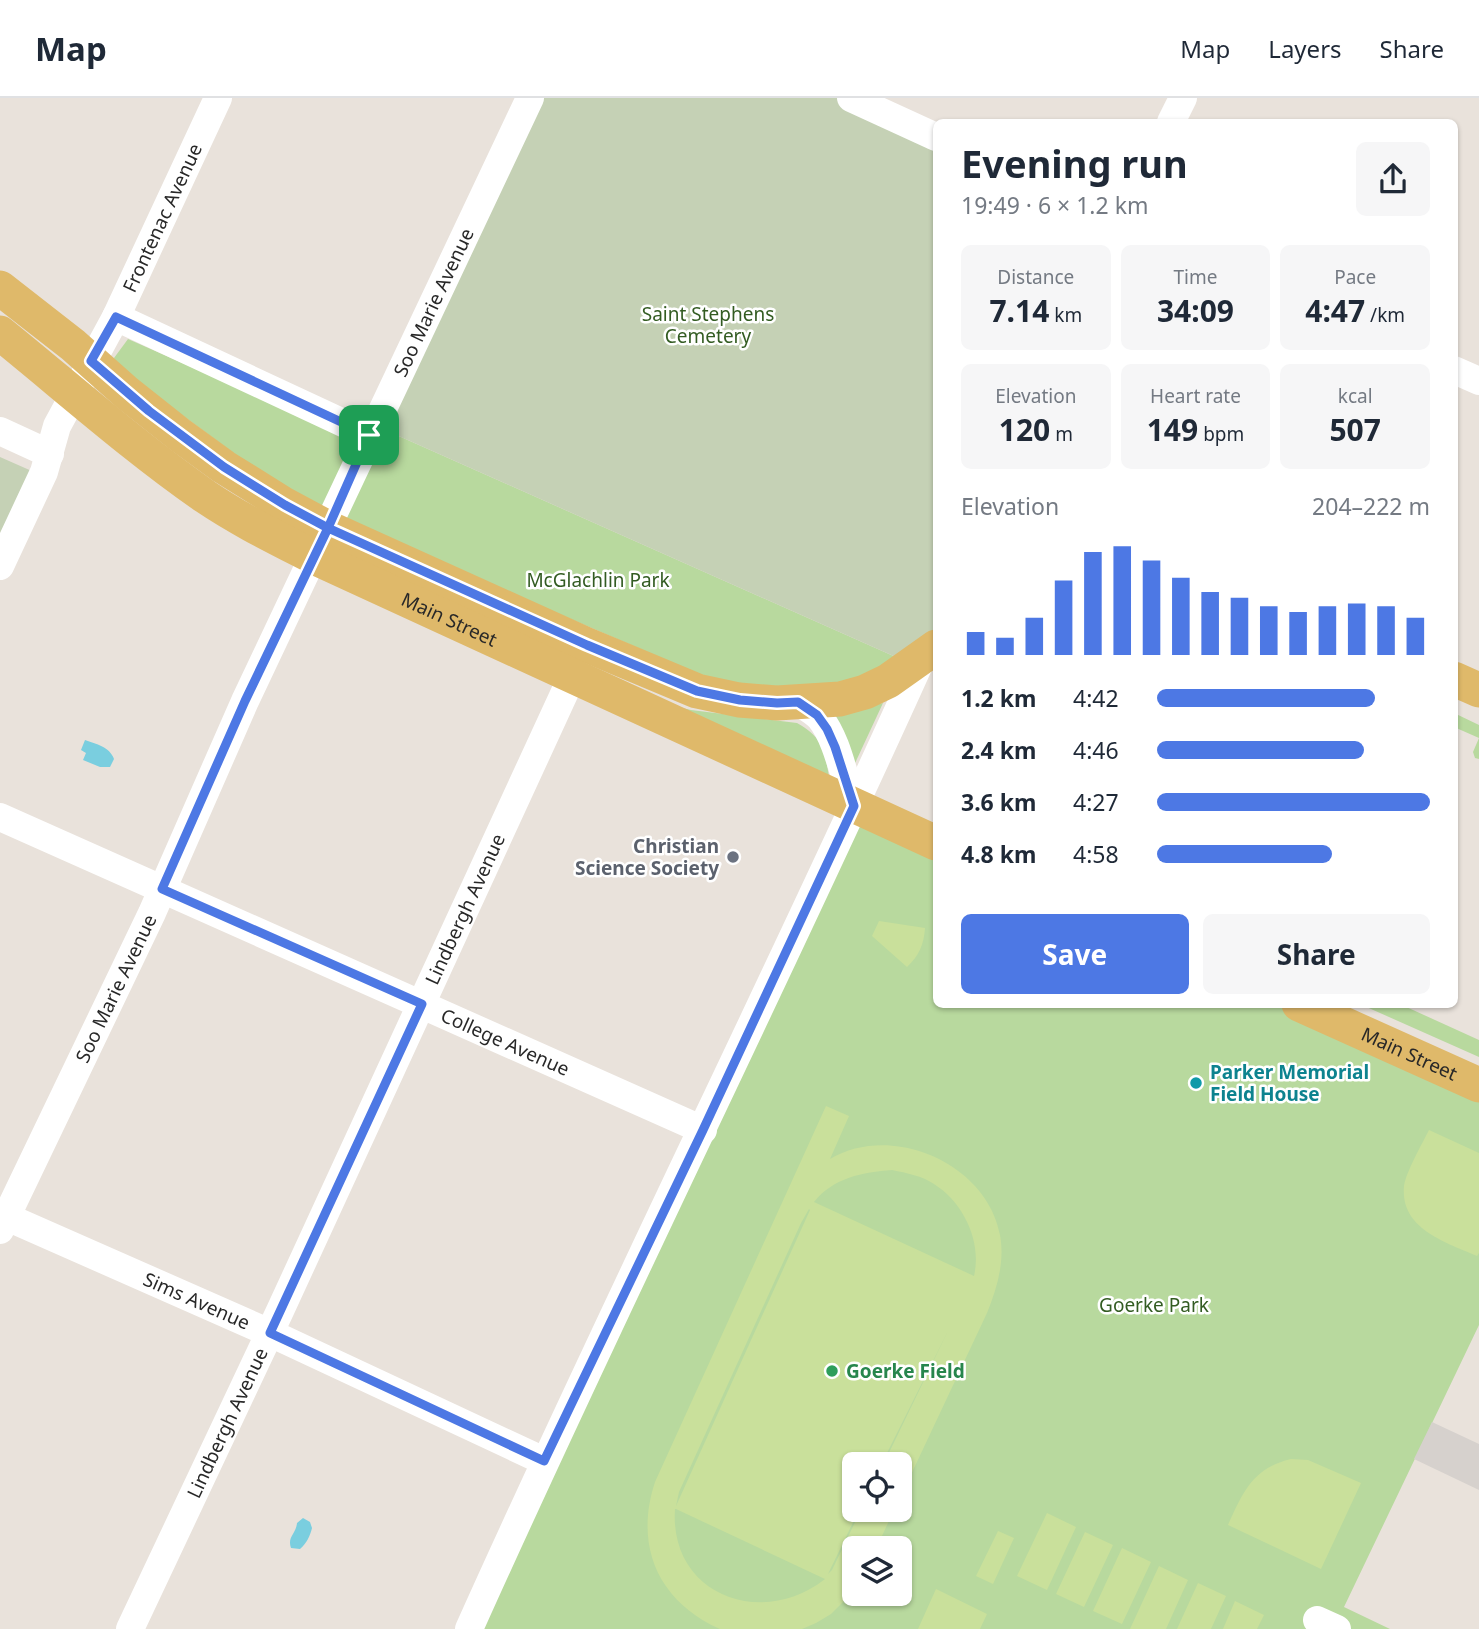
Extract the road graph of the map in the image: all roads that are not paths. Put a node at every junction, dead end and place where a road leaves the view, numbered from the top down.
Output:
1 (218, 98) edge
2 (530, 98) edge
3 (851, 98) edge
4 (1183, 98) edge
5 (1172, 119) edge
6 (933, 136) edge
7 (0, 288) edge
8 (116, 317) junction
9 (0, 333) edge
10 (91, 361) junction
11 (1458, 372) edge
12 (1479, 381) edge
13 (74, 393) junction
14 (0, 431) edge
15 (369, 435) junction
16 (50, 454) junction
17 (321, 542) junction
18 (0, 566) edge
19 (929, 652) edge
20 (580, 660) junction
21 (1458, 681) edge
22 (1479, 690) edge
23 (798, 702) junction
24 (854, 806) junction
25 (0, 817) edge
26 (933, 842) edge
27 (162, 889) junction
28 (422, 1004) junction
29 (1308, 1008) edge
30 (1479, 1085) edge
31 (703, 1130) junction
32 (2, 1220) edge
33 (270, 1333) junction
34 (544, 1461) junction
35 (130, 1629) edge
36 (468, 1629) edge

1 - 8 street, Frontenac Avenue
2 - 15 street, Soo Marie Avenue
3 - 6 street
4 - 5 street
7 - 10 main road
8 - 10 street, Frontenac Avenue
8 - 15 street
9 - 13 main road
10 - 13 street, Frontenac Avenue
10 - 17 main road
11 - 12 street
13 - 16 street, Frontenac Avenue
13 - 17 main road
14 - 16 street
15 - 17 street, Soo Marie Avenue
16 - 18 street, Frontenac Avenue
17 - 20 main road
17 - 27 street, Soo Marie Avenue
19 - 23 main road
19 - 24 street
20 - 23 main road
20 - 24 main road
20 - 28 street, Lindbergh Avenue
21 - 22 main road
23 - 24 street
24 - 26 main road
24 - 31 street
25 - 27 street, College Avenue
27 - 28 street, College Avenue
27 - 32 street, Soo Marie Avenue
28 - 31 street, College Avenue
28 - 33 street, Lindbergh Avenue
29 - 30 main road, Main Street
31 - 34 street
32 - 33 street, Sims Avenue
33 - 34 street, Sims Avenue
33 - 35 street, Lindbergh Avenue
34 - 36 street

